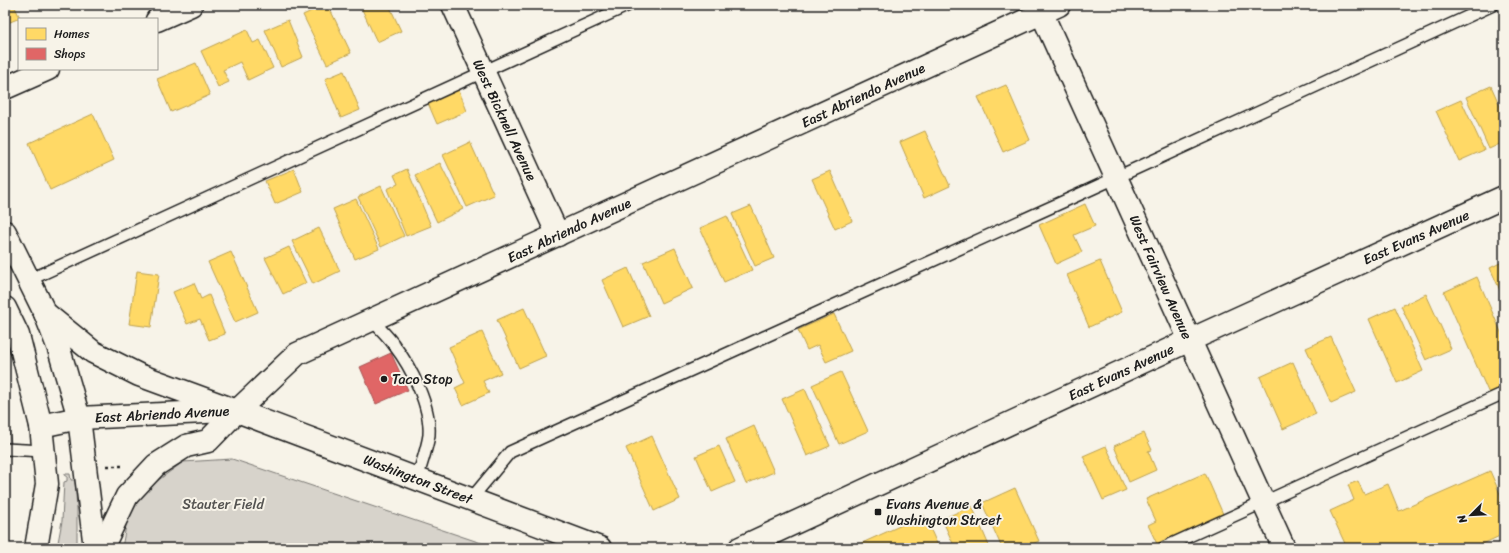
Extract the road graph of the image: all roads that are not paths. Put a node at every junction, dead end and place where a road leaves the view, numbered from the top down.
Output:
1 (191, 5) edge
2 (453, 5) edge
3 (629, 5) edge
4 (1493, 5) edge
5 (1046, 8) edge
6 (158, 20) edge
7 (46, 70) edge
8 (483, 72) junction
9 (5, 88) edge
10 (1116, 178) junction
11 (1504, 197) edge
12 (5, 232) edge
13 (558, 235) junction
14 (29, 280) junction
15 (5, 308) edge
16 (45, 313) junction
17 (372, 320) junction
18 (1190, 340) junction
19 (1504, 393) edge
20 (237, 411) junction
21 (79, 418) junction
22 (41, 426) junction
23 (5, 449) edge
24 (44, 451) junction
25 (418, 479) junction
26 (471, 499) junction
27 (1263, 502) junction
28 (36, 548) edge
29 (95, 548) edge
30 (102, 548) edge
31 (600, 548) edge
32 (740, 548) edge
33 (1163, 548) edge
34 (1284, 548) edge

1 - 6 street
2 - 8 street, West Bicknell Avenue
3 - 8 lane
4 - 10 lane
5 - 10 street, West Fairview Avenue
5 - 13 street, East Abriendo Avenue
7 - 9 street
8 - 13 street, West Bicknell Avenue
8 - 14 lane
10 - 18 street, West Fairview Avenue
10 - 26 lane
11 - 18 street, East Evans Avenue
12 - 14 street
13 - 17 street, East Abriendo Avenue
14 - 16 street
15 - 22 street
16 - 20 street, Washington Street
16 - 21 street
17 - 20 street, East Abriendo Avenue
17 - 25 lane
18 - 27 street, West Fairview Avenue
18 - 32 street, East Evans Avenue
19 - 27 lane
20 - 21 street, East Abriendo Avenue
20 - 25 street, Washington Street
20 - 30 street
21 - 22 street, East Abriendo Avenue
21 - 29 street, East Abriendo Avenue
22 - 24 street
23 - 24 lane
24 - 28 street
25 - 26 street, Washington Street
26 - 31 street, Washington Street
27 - 33 lane
27 - 34 street, West Fairview Avenue

